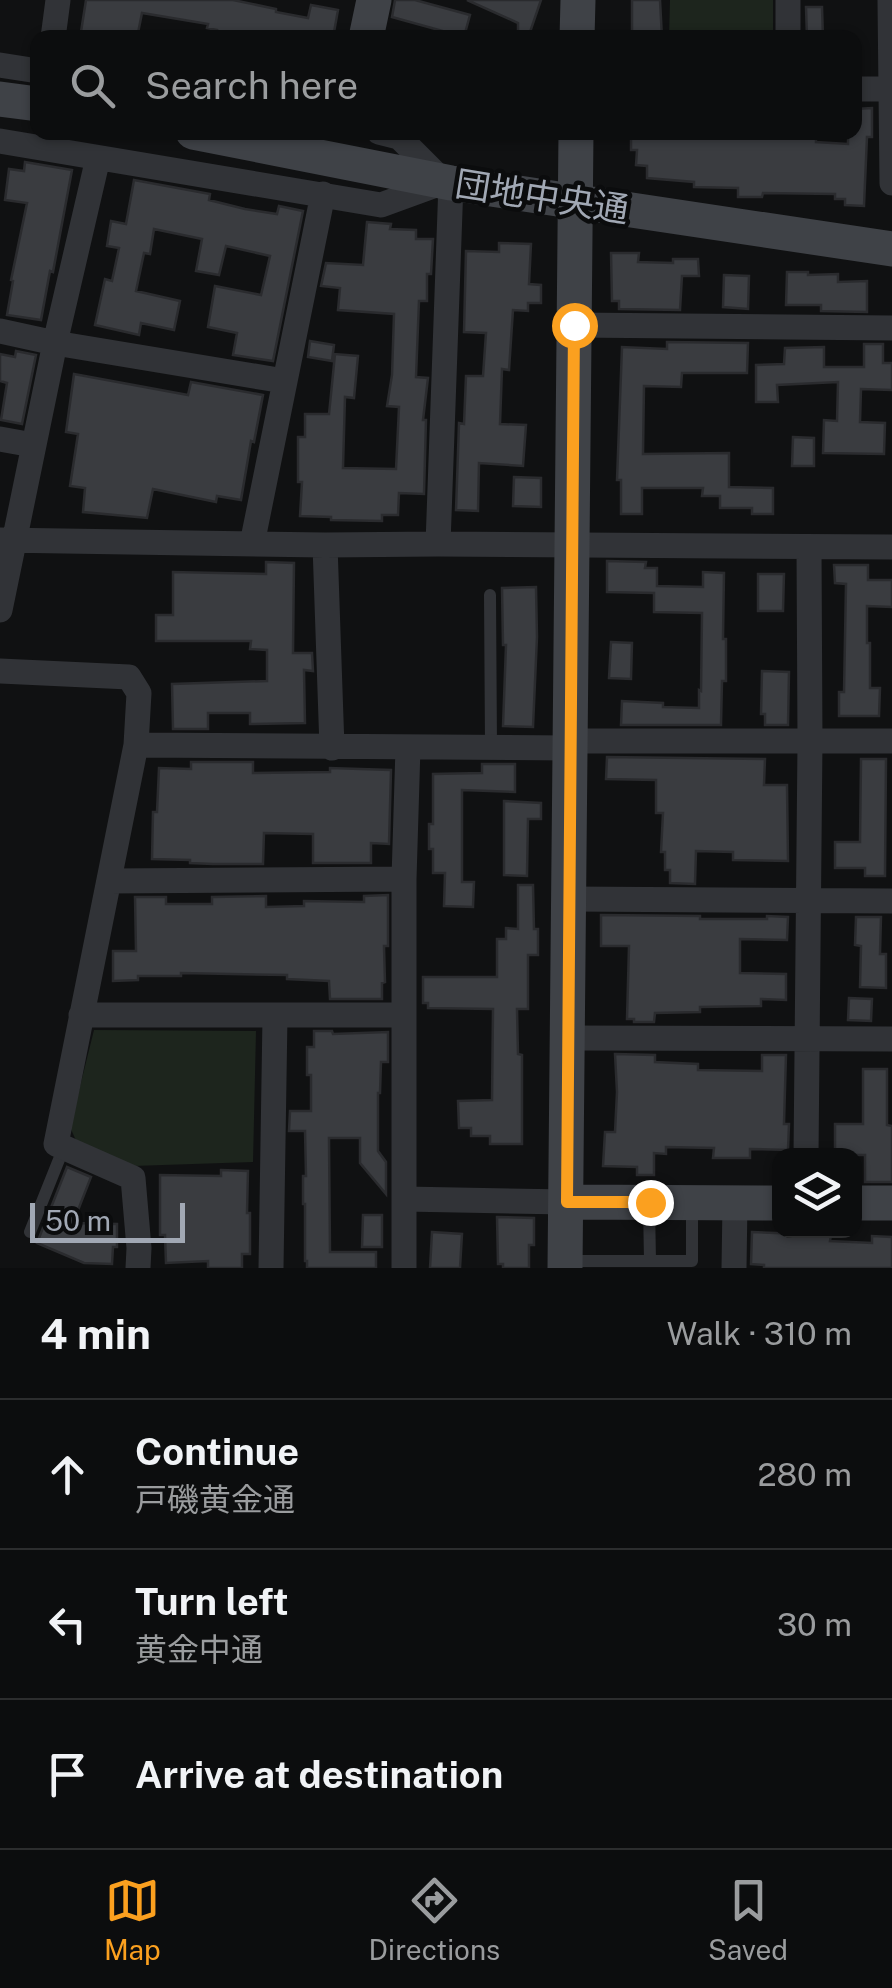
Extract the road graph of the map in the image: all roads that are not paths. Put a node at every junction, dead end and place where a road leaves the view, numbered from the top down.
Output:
1 (58, 0) edge
2 (374, 0) edge
3 (578, 0) edge
4 (788, 0) edge
5 (890, 0) edge
6 (54, 30) edge
7 (368, 30) edge
8 (577, 30) edge
9 (788, 30) edge
10 (0, 65) edge
11 (30, 70) edge
12 (862, 89) edge
13 (891, 90) edge
14 (0, 99) edge
15 (30, 103) edge
16 (235, 140) edge
17 (402, 140) edge
18 (576, 140) edge
19 (0, 141) edge
20 (98, 158) junction
21 (448, 182) junction
22 (892, 183) edge
23 (323, 194) junction
24 (576, 203) junction
25 (892, 249) edge
26 (574, 325) junction
27 (892, 328) edge
28 (0, 331) edge
29 (55, 343) junction
30 (284, 381) junction
31 (0, 439) edge
32 (33, 445) junction
33 (8, 540) edge
34 (252, 544) junction
35 (438, 544) junction
36 (325, 546) junction
37 (571, 546) junction
38 (809, 547) junction
39 (892, 547) edge
40 (490, 595) dead end
41 (0, 610) edge
42 (0, 671) edge
43 (892, 741) edge
44 (810, 742) junction
45 (571, 745) junction
46 (136, 746) junction
47 (491, 747) junction
48 (332, 748) junction
49 (408, 748) junction
50 (404, 880) junction
51 (109, 881) junction
52 (569, 899) junction
53 (808, 900) junction
54 (892, 900) edge
55 (81, 1015) junction
56 (404, 1015) junction
57 (275, 1016) junction
58 (568, 1038) junction
59 (806, 1038) junction
60 (892, 1039) edge
61 (64, 1148) junction
62 (806, 1148) edge
63 (404, 1200) junction
64 (567, 1202) junction
65 (650, 1202) junction
66 (692, 1203) junction
67 (736, 1203) junction
68 (772, 1203) edge
69 (862, 1203) edge
70 (892, 1203) edge
71 (30, 1232) dead end
72 (650, 1261) junction
73 (565, 1265) edge
74 (138, 1268) edge
75 (271, 1268) edge
76 (404, 1268) edge
77 (734, 1268) edge

1 - 6 street
2 - 7 street
3 - 8 street
4 - 9 street
5 - 13 street
10 - 11 street
12 - 13 street
13 - 22 street
14 - 15 street
16 - 21 street, 団地中央通
17 - 21 street
18 - 24 street
19 - 20 street
20 - 23 street
20 - 29 street
21 - 23 street
21 - 24 street, 団地中央通
21 - 35 street
23 - 30 street
24 - 25 street, 団地中央通
24 - 26 street
26 - 27 street
26 - 37 street
28 - 29 street
29 - 30 street
29 - 32 street
30 - 34 street
31 - 32 street
32 - 33 street
33 - 34 street
33 - 41 street
34 - 36 street
35 - 36 street
35 - 37 street
36 - 48 street
37 - 38 street
37 - 45 street
38 - 39 street
38 - 44 street
40 - 47 lane
42 - 46 street
43 - 44 street
44 - 45 street
44 - 53 street
45 - 47 street
45 - 52 street
46 - 48 street
46 - 51 street
47 - 49 street
48 - 49 street
49 - 50 street
50 - 51 street
50 - 56 street
51 - 55 street
52 - 53 street
52 - 58 street
53 - 54 street
53 - 59 street
55 - 57 street
55 - 61 street
56 - 57 street
56 - 63 street
57 - 75 street
58 - 59 street
58 - 64 street
59 - 60 street
59 - 62 street
61 - 71 lane
61 - 74 street
63 - 64 street
63 - 76 street
64 - 65 street
64 - 73 street
65 - 66 street
65 - 72 lane
66 - 67 street
66 - 72 lane
67 - 68 street
67 - 77 street
69 - 70 street
72 - 73 lane

